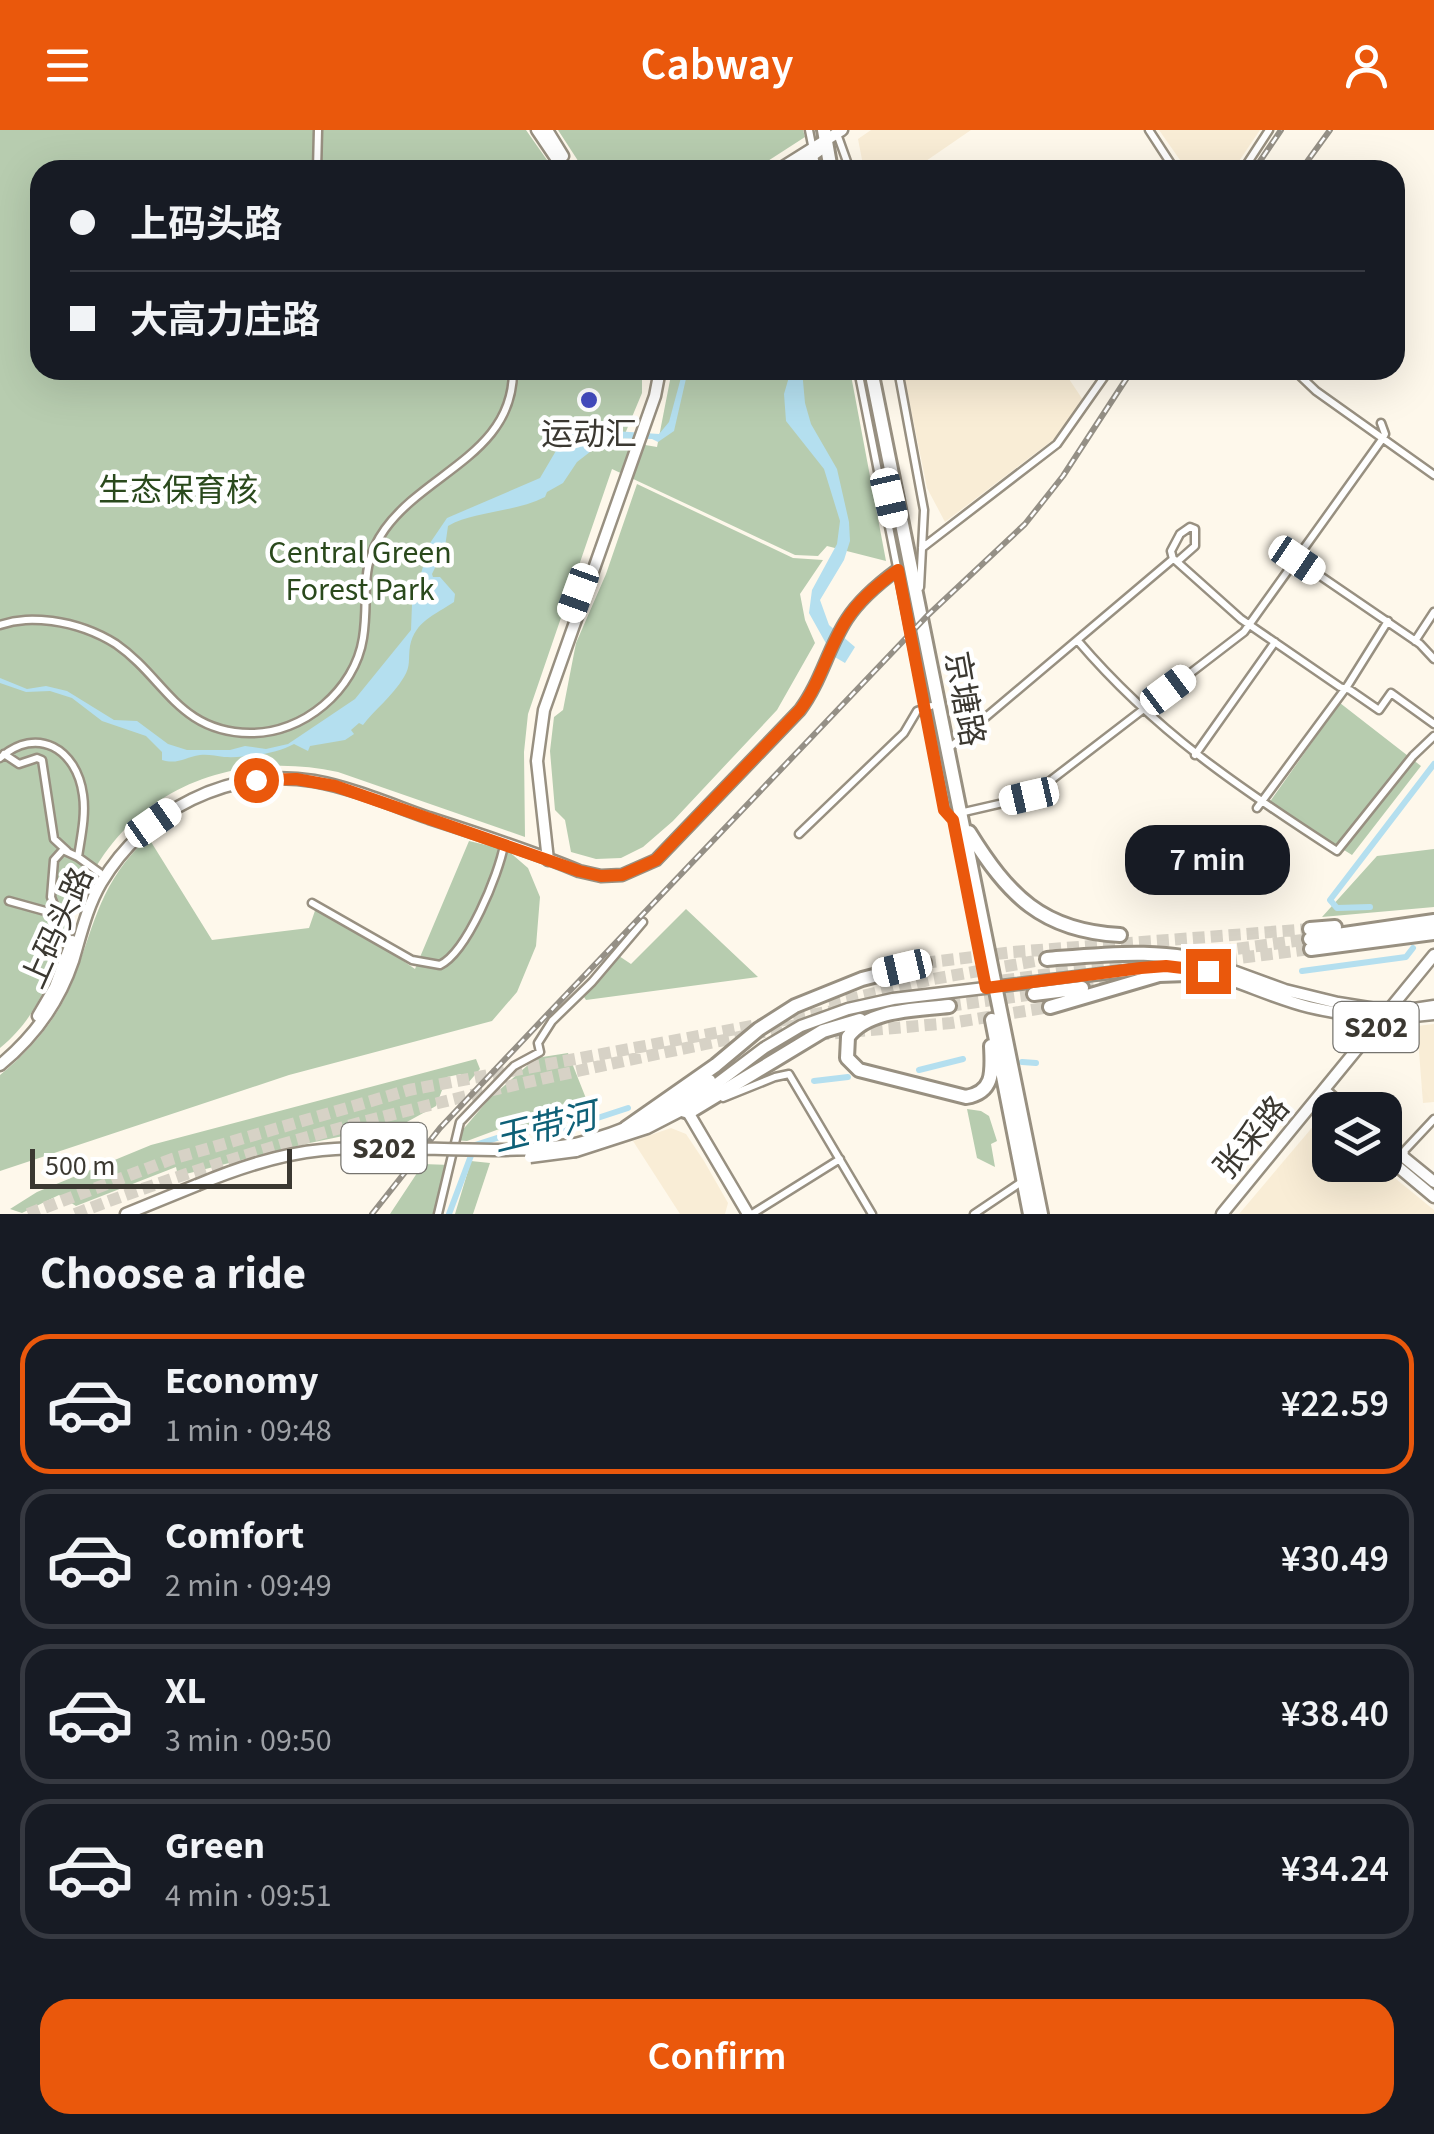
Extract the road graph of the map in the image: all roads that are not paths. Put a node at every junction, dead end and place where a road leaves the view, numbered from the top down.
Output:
1 (318, 130) edge
2 (537, 130) edge
3 (547, 130) edge
4 (854, 130) edge
5 (1149, 130) edge
6 (1269, 130) edge
7 (825, 139) edge
8 (317, 160) edge
9 (560, 160) edge
10 (563, 160) edge
11 (800, 160) edge
12 (842, 160) edge
13 (1168, 160) edge
14 (1249, 160) edge
15 (512, 380) edge
16 (654, 380) edge
17 (863, 380) edge
18 (863, 380) edge
19 (873, 380) edge
20 (900, 380) edge
21 (1102, 380) edge
22 (1304, 380) edge
23 (1380, 423) dead end
24 (1383, 438) junction
25 (1434, 475) edge
26 (922, 548) junction
27 (1176, 560) junction
28 (1297, 560) junction
29 (897, 567) junction
30 (919, 593) junction
31 (1434, 612) edge
32 (1388, 621) junction
33 (0, 625) edge
34 (1250, 625) junction
35 (1078, 641) junction
36 (1415, 641) junction
37 (1274, 642) junction
38 (1434, 659) edge
39 (1344, 688) junction
40 (928, 707) junction
41 (1142, 710) junction
42 (1434, 724) edge
43 (1434, 736) edge
44 (946, 751) junction
45 (1194, 755) junction
46 (2, 756) edge
47 (296, 776) junction
48 (952, 780) junction
49 (335, 783) junction
50 (961, 796) junction
51 (1259, 805) junction
52 (958, 816) junction
53 (969, 832) junction
54 (799, 834) dead end
55 (504, 846) junction
56 (520, 848) junction
57 (67, 851) junction
58 (544, 856) junction
59 (78, 857) junction
60 (100, 873) junction
61 (9, 901) dead end
62 (312, 903) dead end
63 (58, 914) junction
64 (980, 918) junction
65 (1434, 920) edge
66 (644, 922) dead end
67 (1434, 933) edge
68 (1120, 936) dead end
69 (55, 939) dead end
70 (1434, 958) edge
71 (1046, 959) tunnel mouth
72 (924, 963) tunnel mouth
73 (1220, 970) junction
74 (989, 985) junction
75 (1082, 988) tunnel mouth
76 (1034, 994) tunnel mouth
77 (989, 1003) junction
78 (949, 1006) tunnel mouth
79 (1434, 1006) edge
80 (1050, 1007) tunnel mouth
81 (1417, 1012) junction
82 (1434, 1014) edge
83 (886, 1015) junction
84 (1388, 1015) junction
85 (0, 1057) edge
86 (0, 1065) edge
87 (1330, 1092) edge
88 (682, 1105) junction
89 (1312, 1114) edge
90 (1434, 1120) edge
91 (626, 1128) joint
92 (576, 1147) junction
93 (1403, 1157) joint
94 (840, 1159) junction
95 (1402, 1170) edge
96 (1024, 1181) junction
97 (1434, 1182) edge
98 (198, 1187) junction
99 (1434, 1197) edge
100 (126, 1214) edge
101 (142, 1214) edge
102 (438, 1214) edge
103 (747, 1214) edge
104 (872, 1214) edge
105 (974, 1214) edge
106 (1030, 1214) edge
107 (1041, 1214) edge
108 (1224, 1214) edge

1 - 8 street
2 - 9 main road
3 - 10 main road
4 - 7 main road
5 - 13 street
6 - 14 street
7 - 11 main road
7 - 12 street
15 - 33 street
16 - 58 main road
17 - 29 street
18 - 40 highway, 京塘路
19 - 30 highway, 京塘路
20 - 26 street
21 - 26 street
22 - 24 street
23 - 24 street
24 - 25 street
24 - 28 street
26 - 30 street
27 - 27 street
27 - 34 street
27 - 35 street
28 - 32 street
28 - 34 street
29 - 40 street
29 - 58 main road, 上码头路
30 - 44 highway, 京塘路
31 - 36 street
32 - 36 street
32 - 39 street
34 - 37 street
34 - 41 street
35 - 41 street
35 - 44 street
36 - 38 street
37 - 39 street
37 - 45 street
39 - 42 street
39 - 51 street
40 - 44 highway, 京塘路
40 - 52 street
40 - 54 street
41 - 45 street
41 - 52 street
43 - 51 street
44 - 48 highway, 京塘路
44 - 50 street
44 - 52 highway, 京塘路
45 - 51 street
46 - 57 street
46 - 59 street
47 - 49 main road, 上码头路
47 - 60 main road, 上码头路
47 - 86 main road, 上码头路
48 - 50 highway
48 - 64 highway, 京塘路
49 - 55 main road, 上码头路
49 - 56 main road, 上码头路
50 - 52 street
52 - 53 street
52 - 74 highway, 京塘路
53 - 64 street
53 - 68 highway
55 - 56 main road, 上码头路
55 - 62 street
56 - 58 main road, 上码头路
57 - 59 street
57 - 63 street
59 - 60 street
60 - 85 main road, 上码头路
61 - 63 street
63 - 69 street
64 - 74 highway, 京塘路
65 - 67 highway
66 - 102 street
70 - 84 main road, 张采路 / S202
71 - 73 highway
72 - 88 highway
73 - 74 main road
73 - 80 highway
73 - 84 main road
74 - 77 highway, 京塘路
74 - 88 main road
74 - 107 highway, 京塘路
75 - 76 highway
77 - 83 highway
77 - 96 highway, 京塘路
78 - 83 highway
79 - 81 main road
81 - 82 main road
81 - 84 main road
83 - 88 highway
84 - 87 main road, 张采路 / S202
88 - 91 highway
88 - 92 main road
88 - 94 street
88 - 103 main road
89 - 108 main road, 张采路 / S202
90 - 93 street
91 - 92 main road, S202
92 - 98 main road, S202, bridge
93 - 97 main road
94 - 103 street
94 - 104 street
95 - 99 main road
96 - 105 street
96 - 106 highway, 京塘路
98 - 100 main road, S202
98 - 101 main road, S202

